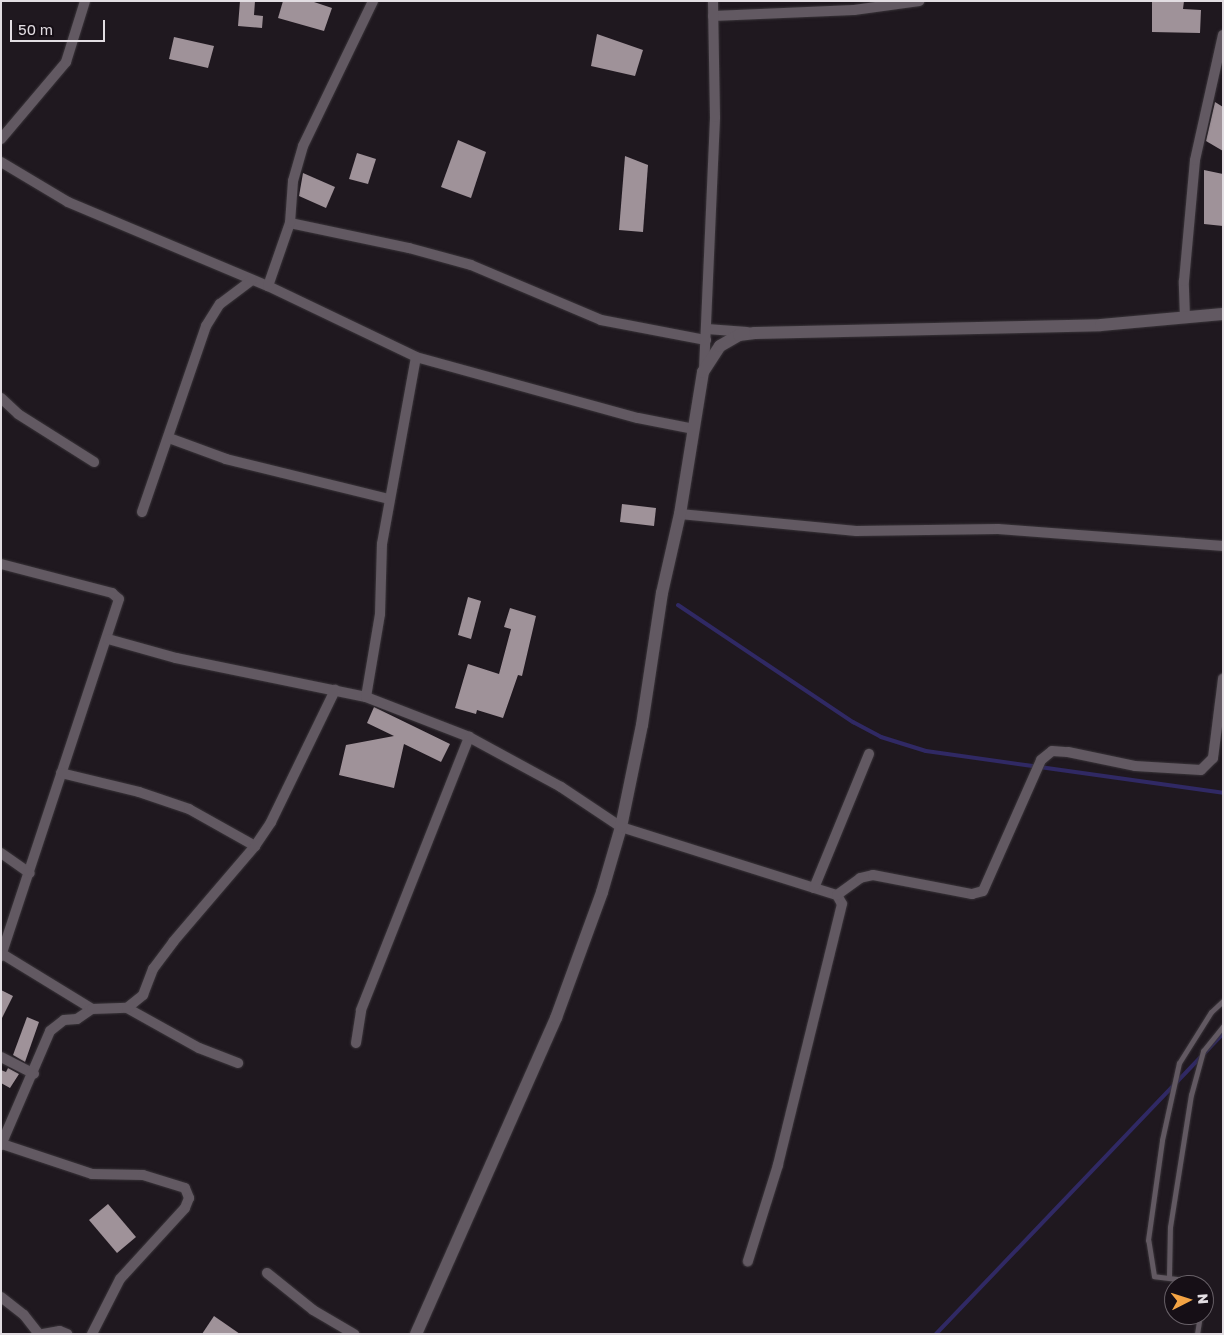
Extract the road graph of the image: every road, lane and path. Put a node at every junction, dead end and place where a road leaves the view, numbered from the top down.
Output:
1 (85, 1) edge
2 (373, 1) edge
3 (713, 1) edge
4 (920, 1) edge
5 (713, 16) junction
6 (1223, 35) edge
7 (1, 139) edge
8 (1, 162) edge
9 (290, 223) junction
10 (252, 280) junction
11 (268, 286) junction
12 (1223, 314) edge
13 (1185, 318) junction
14 (707, 329) junction
15 (755, 333) junction
16 (706, 340) junction
17 (416, 357) junction
18 (703, 372) junction
19 (1, 398) edge
20 (694, 429) junction
21 (169, 438) junction
22 (94, 462) dead end
23 (389, 499) junction
24 (142, 512) dead end
25 (680, 514) junction
26 (1223, 546) edge
27 (1, 564) edge
28 (108, 639) junction
29 (1223, 679) edge
30 (335, 690) junction
31 (366, 697) junction
32 (469, 737) junction
33 (869, 754) dead end
34 (62, 773) junction
35 (621, 827) junction
36 (256, 846) junction
37 (1, 853) edge
38 (30, 873) junction
39 (814, 888) junction
40 (837, 895) junction
41 (2, 956) edge
42 (1223, 1001) edge
43 (127, 1008) junction
44 (92, 1009) junction
45 (1223, 1026) edge
46 (356, 1042) dead end
47 (1, 1057) edge
48 (238, 1064) dead end
49 (34, 1074) junction
50 (2, 1145) edge
51 (748, 1261) dead end
52 (267, 1273) dead end
53 (1169, 1275) edge
54 (1164, 1277) edge
55 (1, 1297) edge
56 (39, 1334) edge
57 (43, 1334) edge
58 (67, 1334) edge
59 (92, 1334) edge
60 (354, 1334) edge
61 (416, 1334) edge

1 - 7 street
2 - 9 street
3 - 5 street
4 - 5 street
5 - 14 street
6 - 13 street
8 - 10 street
9 - 11 street
9 - 16 street
10 - 11 street
10 - 21 street
11 - 17 street
12 - 13 street
13 - 15 street
14 - 15 street
14 - 16 street
15 - 18 street
16 - 18 street
17 - 20 street
17 - 23 street
18 - 20 street
19 - 22 street
20 - 25 street
21 - 23 street
21 - 24 street
23 - 31 street
25 - 26 street
25 - 35 street
27 - 28 street
28 - 30 street
28 - 34 street
29 - 40 street
30 - 31 street
30 - 36 street
31 - 32 street
32 - 35 street
32 - 46 street
33 - 39 street
34 - 36 street
34 - 38 street
35 - 39 street
35 - 61 street
36 - 43 street
37 - 38 street
38 - 41 street
39 - 40 street
40 - 51 street
41 - 44 street
42 - 54 lane
43 - 44 street
43 - 48 street
44 - 49 street
45 - 53 lane
47 - 49 street
49 - 50 street
50 - 59 street
52 - 60 street
55 - 56 street
57 - 58 street

